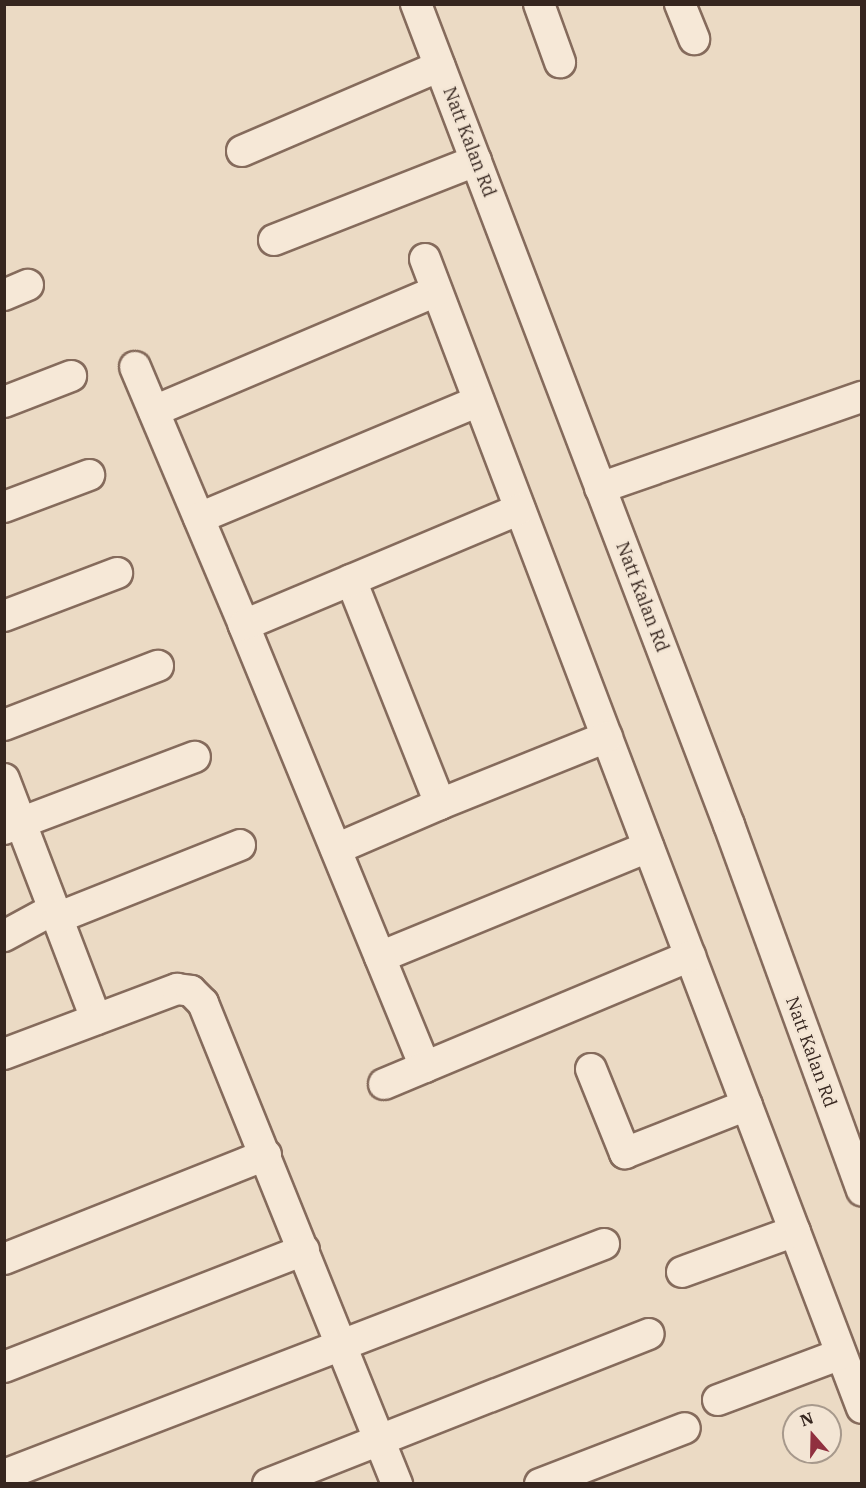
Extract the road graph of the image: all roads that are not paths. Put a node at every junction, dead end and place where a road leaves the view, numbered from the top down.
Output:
1 (416, 4) edge
2 (540, 4) edge
3 (680, 4) edge
4 (694, 39) dead end
5 (560, 62) dead end
6 (440, 66) junction
7 (242, 151) dead end
8 (476, 161) junction
9 (274, 240) dead end
10 (425, 259) dead end
11 (437, 291) junction
12 (135, 367) dead end
13 (71, 376) dead end
14 (861, 397) edge
15 (479, 401) junction
16 (4, 402) edge
17 (154, 411) junction
18 (89, 474) dead end
19 (600, 488) junction
20 (4, 507) edge
21 (520, 509) junction
22 (199, 518) junction
23 (117, 573) dead end
24 (351, 580) junction
25 (4, 616) edge
26 (244, 625) junction
27 (158, 666) dead end
28 (4, 725) edge
29 (607, 737) junction
30 (195, 757) dead end
31 (4, 779) edge
32 (440, 804) junction
33 (13, 826) edge
34 (240, 844) dead end
35 (648, 847) junction
36 (336, 849) junction
37 (55, 914) junction
38 (4, 936) edge
39 (690, 956) junction
40 (380, 957) junction
41 (96, 1019) junction
42 (4, 1054) edge
43 (425, 1067) junction
44 (591, 1069) dead end
45 (384, 1084) dead end
46 (747, 1105) junction
47 (266, 1155) junction
48 (861, 1191) edge
49 (795, 1231) junction
50 (604, 1244) dead end
51 (304, 1250) junction
52 (4, 1259) edge
53 (682, 1272) dead end
54 (649, 1334) dead end
55 (342, 1344) junction
56 (841, 1354) junction
57 (4, 1367) edge
58 (718, 1400) dead end
59 (861, 1408) edge
60 (685, 1428) dead end
61 (379, 1439) junction
62 (4, 1475) edge
63 (268, 1484) edge
64 (398, 1484) edge
65 (540, 1484) edge

1 - 6 street, Natt Kalan Rd
2 - 5 street
3 - 4 street
6 - 7 street
6 - 8 street, Natt Kalan Rd
8 - 9 street
8 - 19 street, Natt Kalan Rd
10 - 11 street
11 - 15 street
11 - 17 street
12 - 17 street
13 - 16 street
14 - 19 street
15 - 21 street
15 - 22 street
17 - 22 street
18 - 20 street
19 - 48 street, Natt Kalan Rd
21 - 24 street
21 - 29 street
22 - 26 street
23 - 25 street
24 - 26 street
24 - 32 street
26 - 36 street
27 - 28 street
29 - 32 street
29 - 35 street
30 - 33 street
31 - 33 street
32 - 36 street
33 - 37 street
34 - 37 street
35 - 39 street
35 - 40 street
36 - 40 street
37 - 38 street
37 - 41 street
39 - 43 street
39 - 46 street
40 - 43 street
41 - 42 street
41 - 47 street
43 - 45 street
44 - 46 street
46 - 49 street
47 - 51 street
47 - 52 street
49 - 53 street
49 - 56 street
50 - 55 street
51 - 55 street
51 - 57 street
54 - 61 street
55 - 61 street
55 - 62 street
56 - 58 street
56 - 59 street
60 - 65 street
61 - 63 street
61 - 64 street

